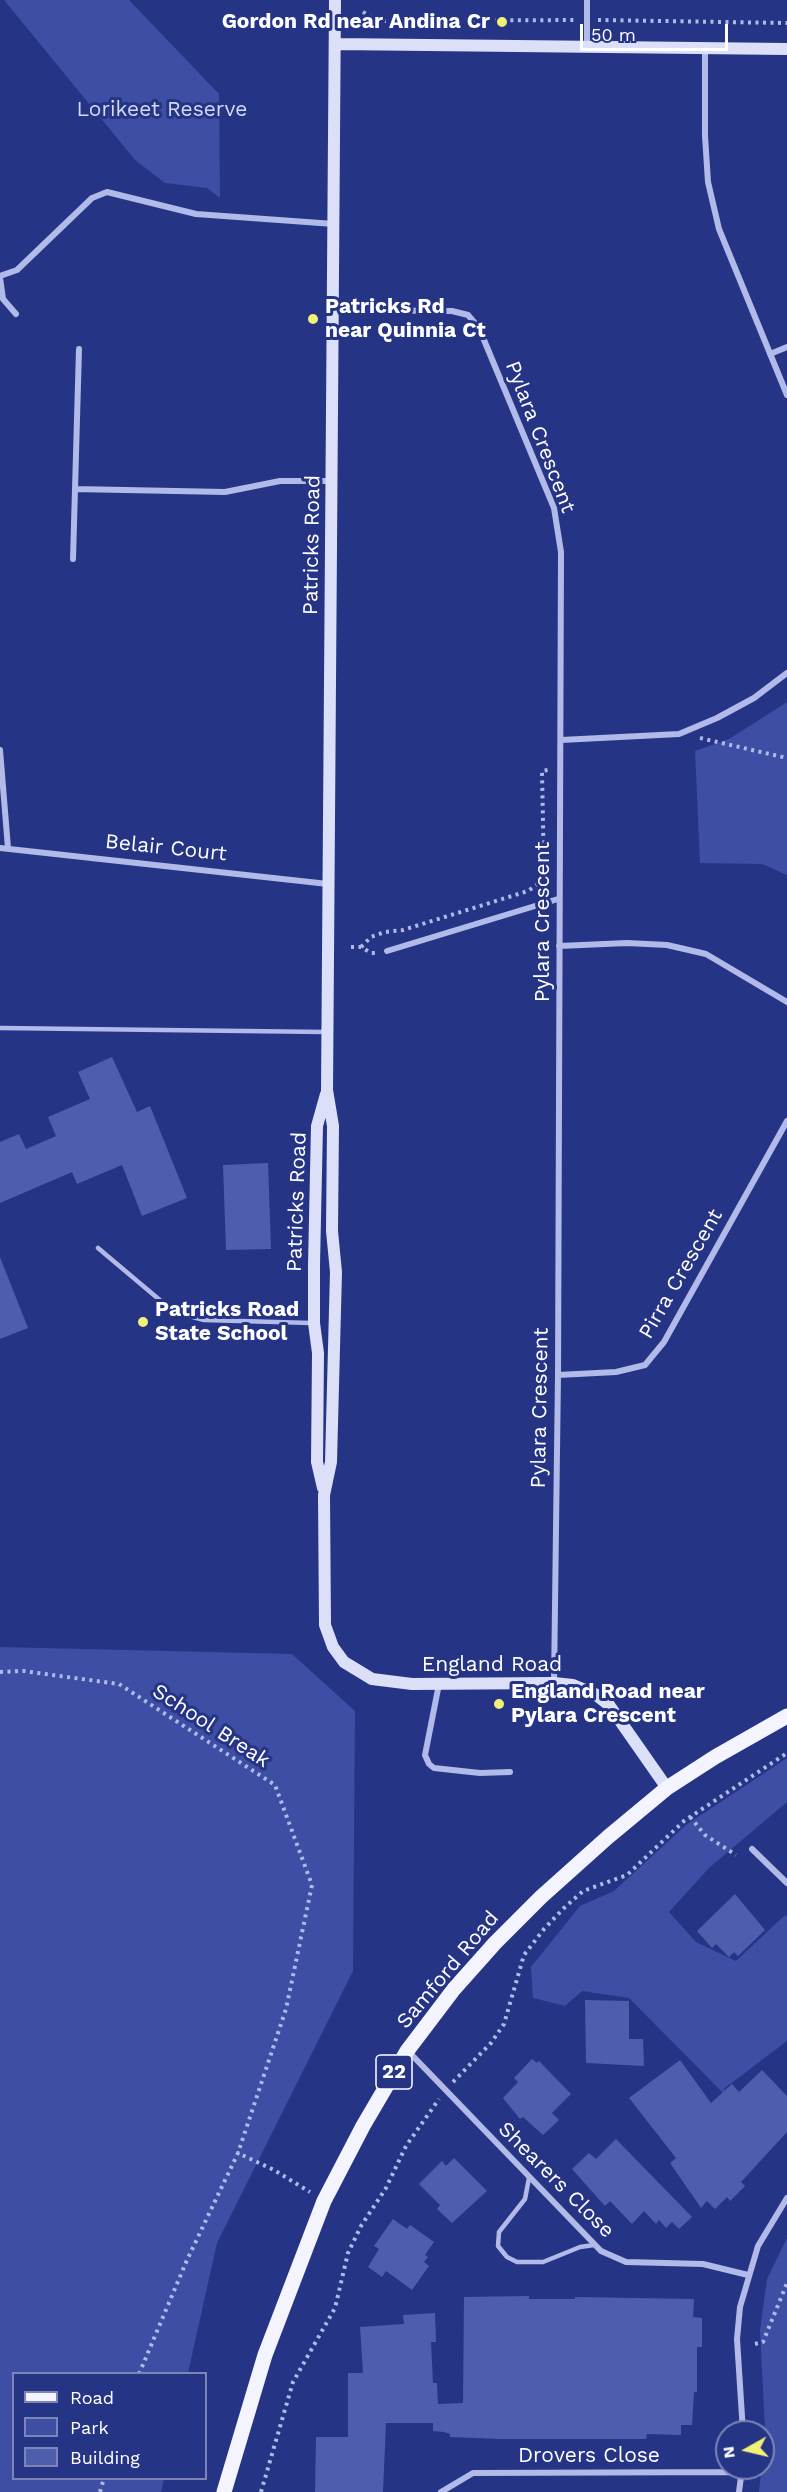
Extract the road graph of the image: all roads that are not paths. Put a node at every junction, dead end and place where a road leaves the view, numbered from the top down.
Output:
1 (335, 0) edge
2 (587, 0) edge
3 (336, 44) junction
4 (587, 46) junction
5 (705, 48) junction
6 (787, 49) edge
7 (334, 224) junction
8 (0, 277) edge
9 (334, 310) junction
10 (16, 314) dead end
11 (787, 347) edge
12 (79, 349) dead end
13 (770, 354) junction
14 (787, 395) edge
15 (333, 481) junction
16 (75, 489) junction
17 (73, 560) dead end
18 (787, 673) edge
19 (561, 740) junction
20 (0, 750) edge
21 (0, 848) edge
22 (8, 848) junction
23 (328, 884) junction
24 (558, 898) junction
25 (559, 946) junction
26 (387, 951) road end
27 (787, 1002) edge
28 (0, 1028) edge
29 (328, 1032) junction
30 (327, 1090) junction
31 (787, 1122) edge
32 (98, 1248) dead end
33 (314, 1323) junction
34 (558, 1375) junction
35 (324, 1495) junction
36 (344, 1662) joint
37 (439, 1683) junction
38 (554, 1683) junction
39 (787, 1716) edge
40 (510, 1772) dead end
41 (667, 1788) junction
42 (753, 1849) dead end
43 (787, 1883) edge
44 (408, 2051) junction
45 (529, 2178) junction
46 (787, 2198) edge
47 (594, 2245) junction
48 (748, 2275) junction
49 (742, 2420) edge
50 (715, 2470) edge
51 (224, 2492) edge
52 (441, 2492) edge

1 - 3 main road, Patricks Road
2 - 4 street
3 - 4 main road
3 - 7 main road, Patricks Road
4 - 5 main road
5 - 6 main road
5 - 13 street
7 - 8 street
7 - 9 main road, Patricks Road
8 - 10 street
9 - 15 main road, Patricks Road
9 - 19 street, Pylara Crescent
11 - 13 street
12 - 16 street
13 - 14 street
15 - 16 street
15 - 23 main road, Patricks Road
16 - 17 street
18 - 19 street
19 - 24 street, Pylara Crescent
20 - 22 street
21 - 22 street, Belair Court
22 - 23 street, Belair Court
23 - 29 main road, Patricks Road
24 - 25 street, Pylara Crescent
24 - 26 street
25 - 27 street
25 - 34 street, Pylara Crescent
28 - 29 lane
29 - 30 main road, Patricks Road
30 - 33 main road, Patricks Road
30 - 35 main road, Patricks Road
31 - 34 street, Pirra Crescent
32 - 33 lane
33 - 35 main road, Patricks Road
34 - 38 street, Pylara Crescent
35 - 36 main road, Patricks Road
36 - 37 main road, England Road
37 - 38 main road, England Road
37 - 40 street
38 - 41 main road, England Road
39 - 41 main road, Samford Road / 22
41 - 44 main road, Samford Road / 22
42 - 43 street
44 - 45 street, Shearers Close
44 - 51 main road, Samford Road / 22
45 - 47 street, Shearers Close
45 - 47 lane
46 - 48 street
47 - 48 street, Shearers Close
48 - 49 street
50 - 52 street, Drovers Close

